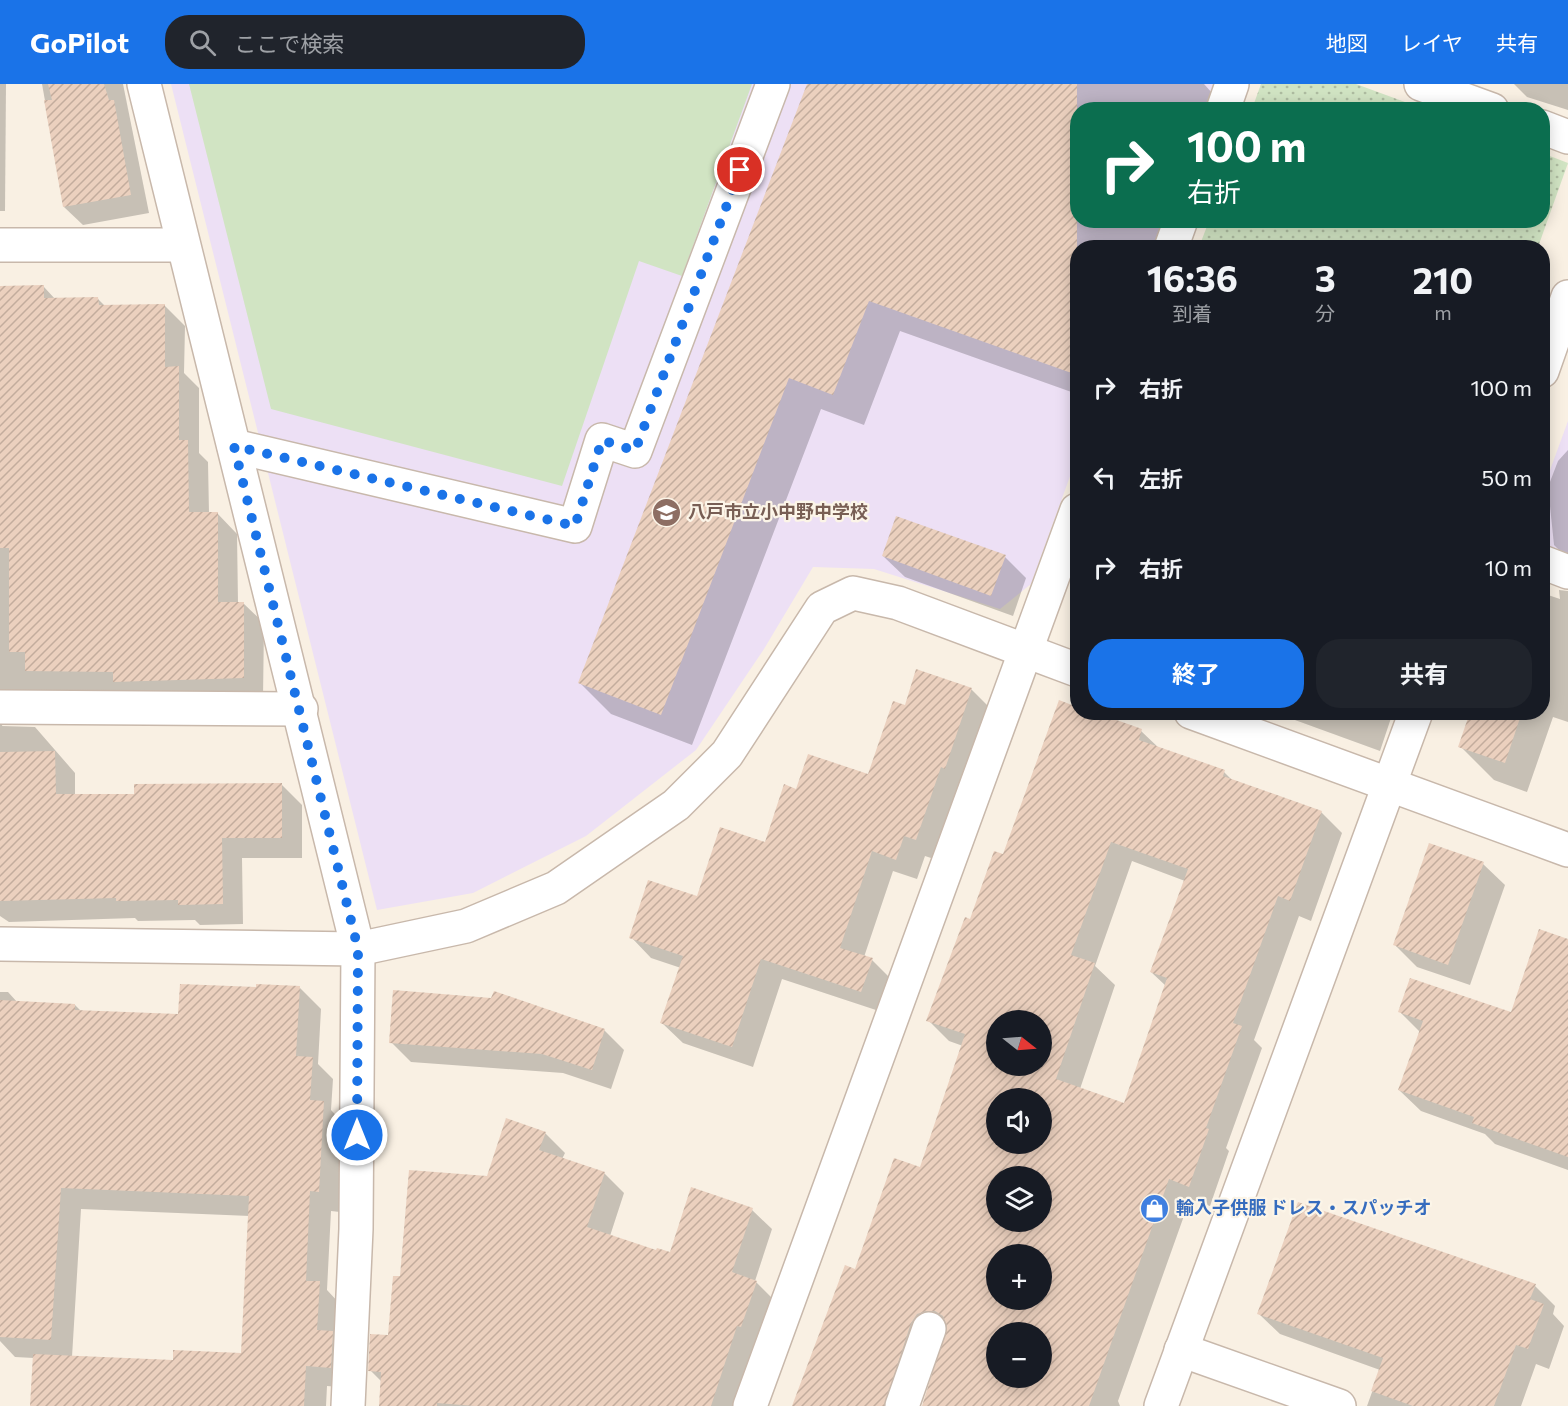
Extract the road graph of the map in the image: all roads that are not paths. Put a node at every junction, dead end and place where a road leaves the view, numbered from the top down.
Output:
1 (144, 84) edge
2 (773, 84) edge
3 (1232, 84) edge
4 (1421, 84) edge
5 (1226, 102) edge
6 (1470, 102) edge
7 (1550, 130) edge
8 (1568, 137) edge
9 (0, 245) edge
10 (183, 245) junction
11 (1568, 297) edge
12 (1550, 348) edge
13 (234, 446) junction
14 (1070, 529) edge
15 (1550, 565) edge
16 (1568, 572) edge
17 (1026, 652) junction
18 (1070, 668) edge
19 (0, 707) edge
20 (301, 709) junction
21 (1212, 720) edge
22 (1413, 720) edge
23 (1389, 786) junction
24 (1568, 850) edge
25 (0, 944) edge
26 (358, 949) junction
27 (928, 1329) dead end
28 (1181, 1350) junction
29 (348, 1406) edge
30 (750, 1406) edge
31 (902, 1406) edge
32 (1161, 1406) edge
33 (1339, 1406) edge

1 - 10 street
2 - 13 street
3 - 5 street
4 - 6 street
7 - 8 street
9 - 10 street
10 - 13 street
11 - 12 street
13 - 20 street
14 - 17 street
15 - 16 street
17 - 18 street
17 - 26 street
17 - 30 street
19 - 20 street
20 - 26 street
21 - 23 street
22 - 23 street
23 - 24 street
23 - 28 street
25 - 26 street
26 - 29 street
27 - 31 street
28 - 32 street
28 - 33 street

